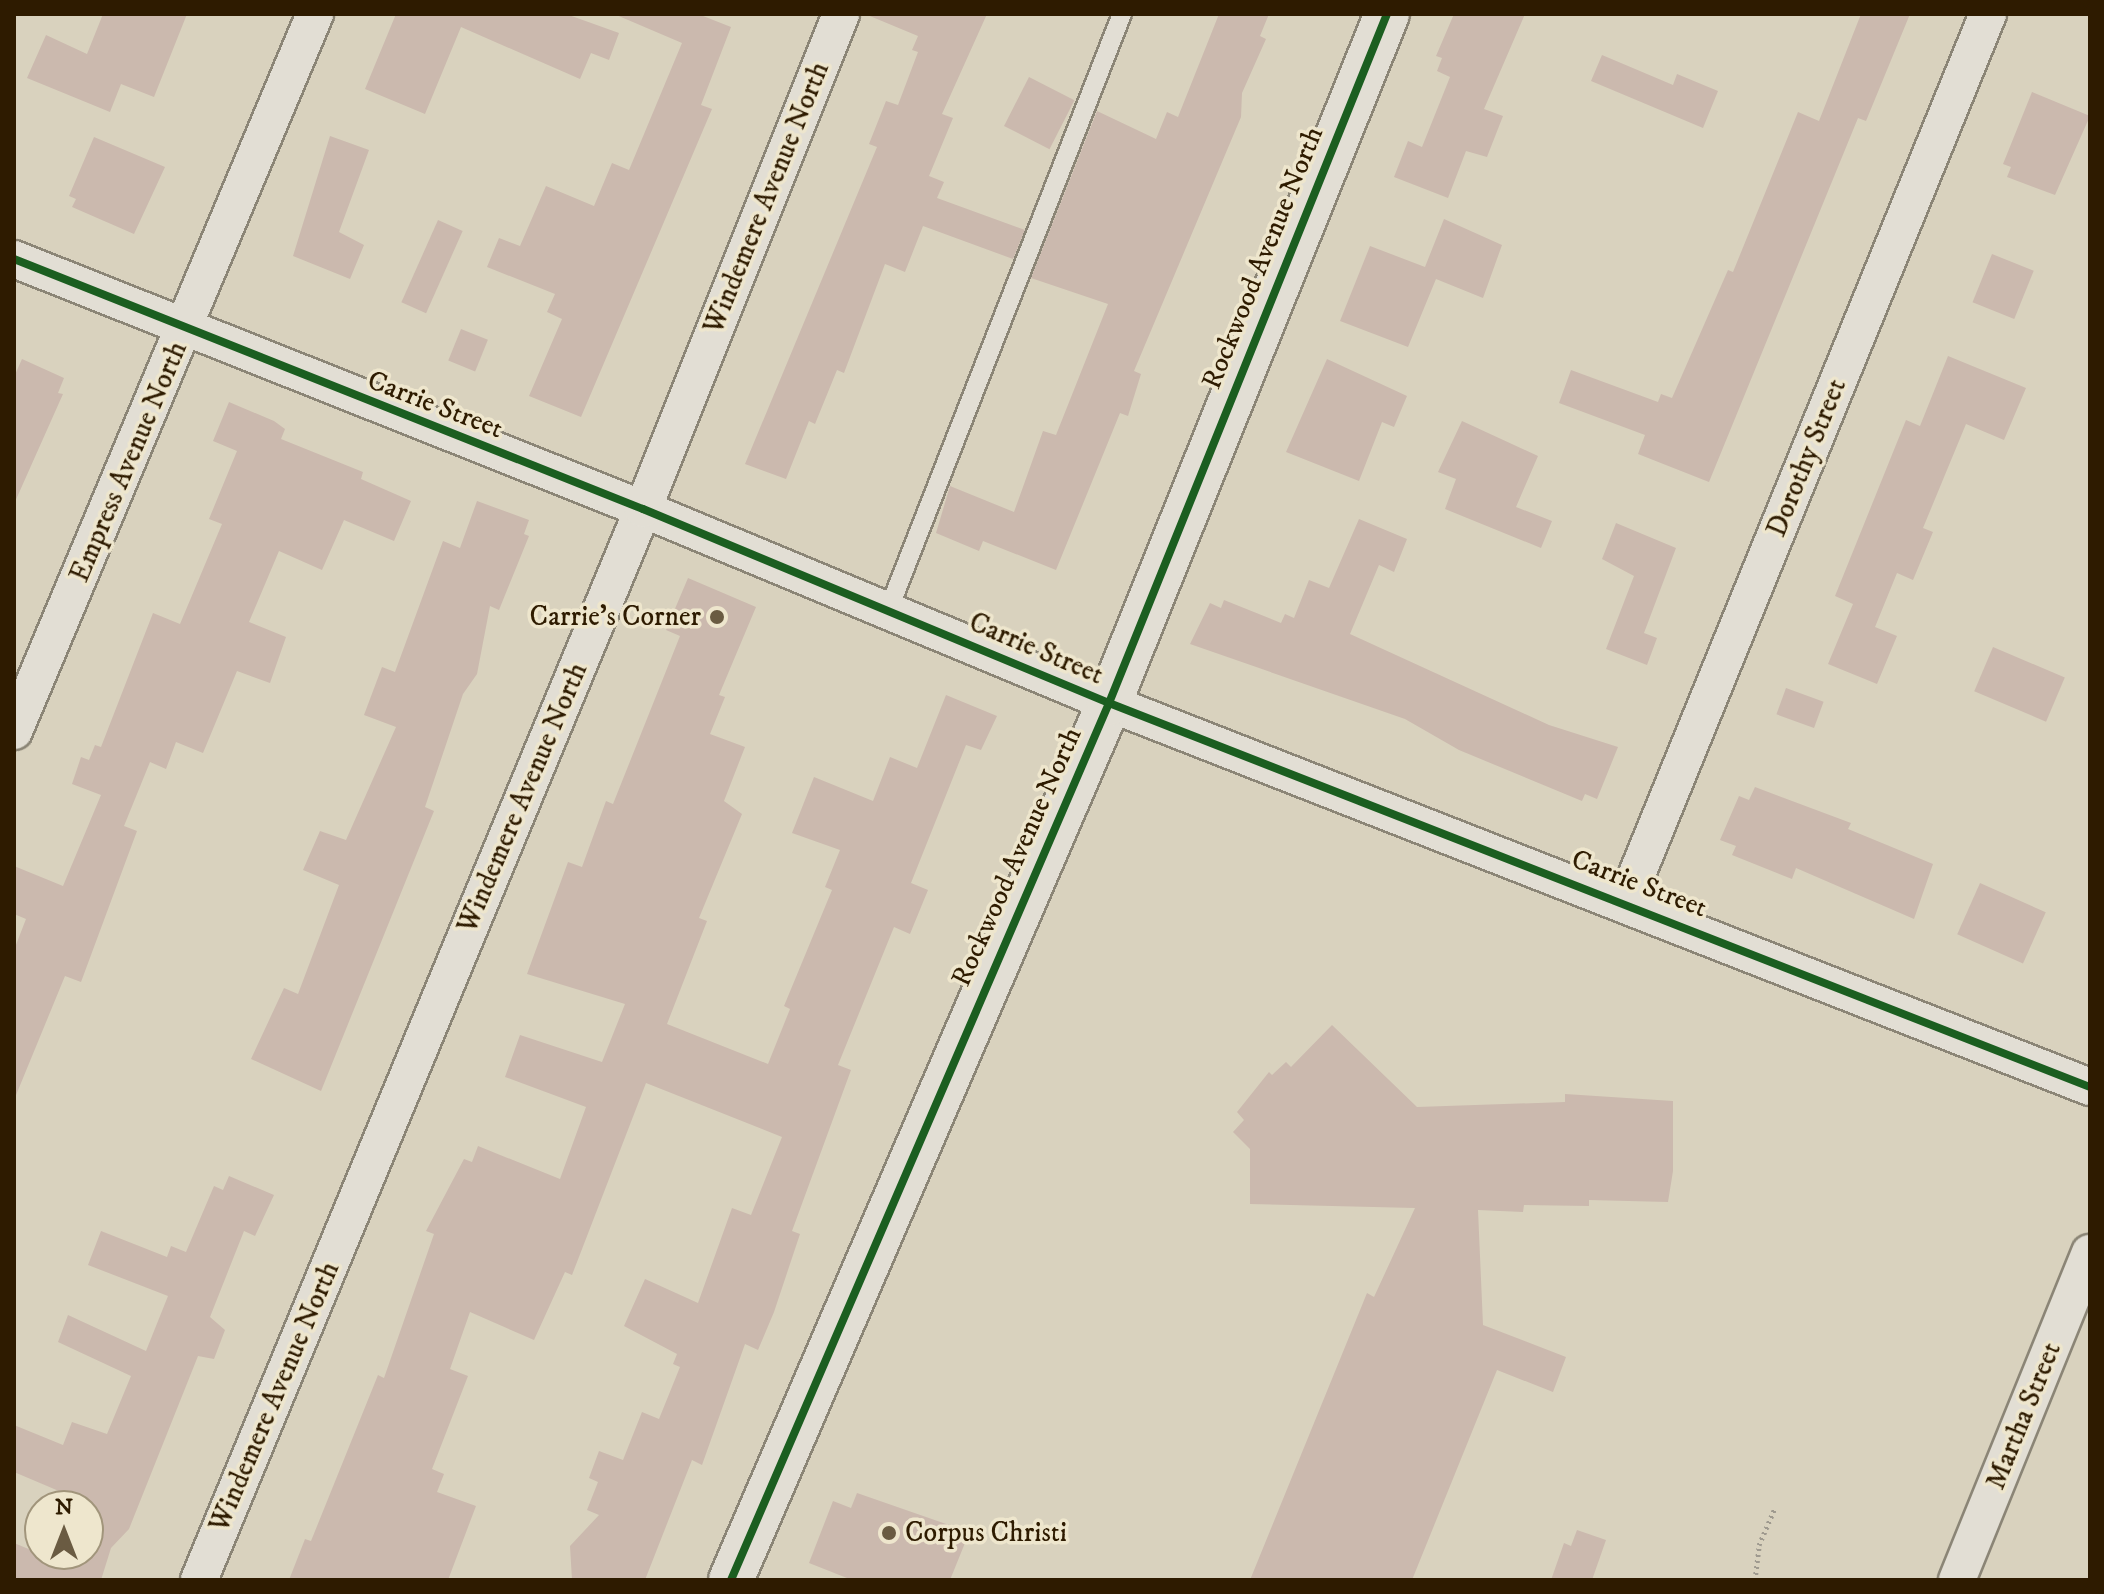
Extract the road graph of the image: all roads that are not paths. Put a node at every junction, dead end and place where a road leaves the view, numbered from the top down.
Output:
1 (315, 14) edge
2 (841, 14) edge
3 (1122, 14) edge
4 (1387, 14) edge
5 (1988, 14) edge
6 (14, 259) edge
7 (185, 331) junction
8 (643, 509) junction
9 (888, 611) junction
10 (1109, 703) junction
11 (14, 731) edge
12 (1626, 901) junction
13 (2090, 1087) edge
14 (2090, 1253) edge
15 (199, 1580) edge
16 (731, 1580) edge
17 (1957, 1580) edge

1 - 7 street, Empress Avenue North
2 - 8 street, Windemere Avenue North
3 - 9 lane
4 - 10 street, Rockwood Avenue North
5 - 12 street, Dorothy Street
6 - 7 street, Carrie Street
7 - 8 street, Carrie Street
7 - 11 street, Empress Avenue North
8 - 9 street, Carrie Street
8 - 15 street, Windemere Avenue North
9 - 10 street, Carrie Street
10 - 12 street, Carrie Street
10 - 16 street, Rockwood Avenue North
12 - 13 street, Carrie Street
14 - 17 street, Martha Street

